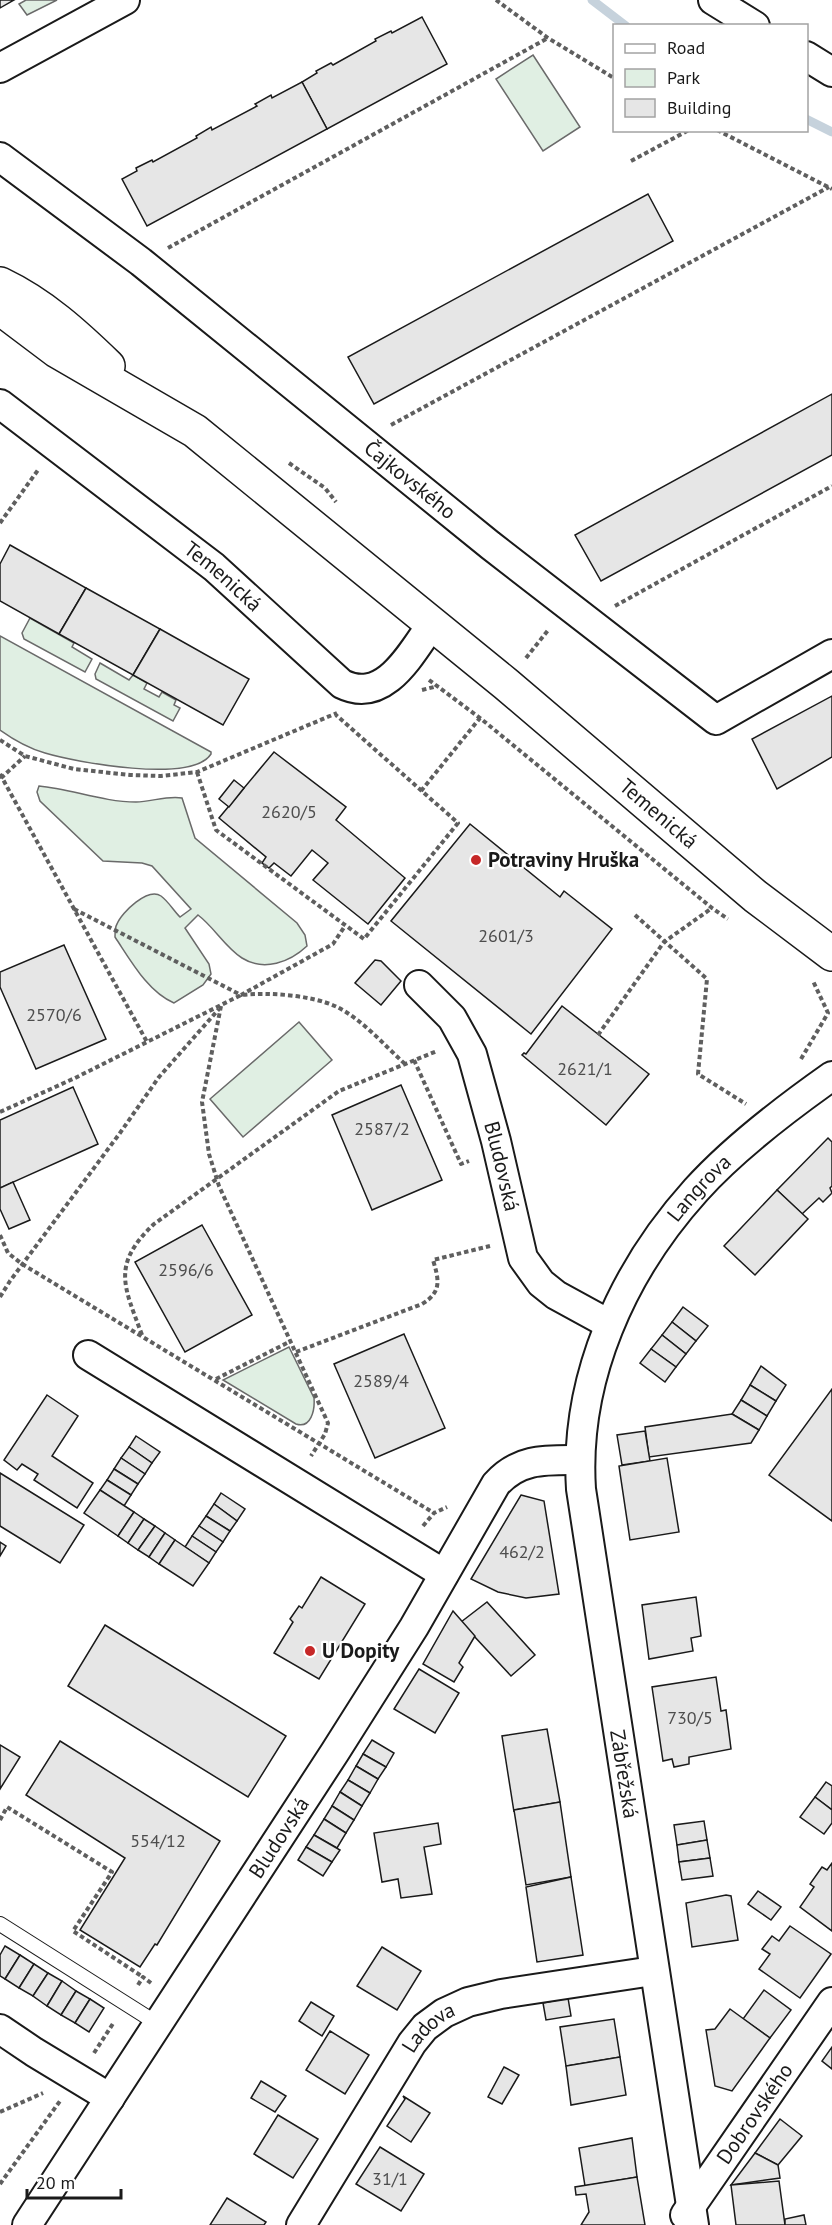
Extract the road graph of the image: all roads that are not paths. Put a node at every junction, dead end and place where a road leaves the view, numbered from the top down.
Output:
1 (125, 0) edge
2 (713, 0) edge
3 (752, 24) edge
4 (808, 57) edge
5 (0, 68) edge
6 (832, 72) edge
7 (0, 157) edge
8 (0, 284) edge
9 (0, 308) edge
10 (0, 404) edge
11 (146, 404) junction
12 (432, 624) junction
13 (832, 654) edge
14 (821, 964) edge
15 (419, 985) dead end
16 (829, 1074) edge
17 (609, 1324) junction
18 (88, 1355) dead end
19 (579, 1460) junction
20 (444, 1574) junction
21 (0, 1924) edge
22 (653, 1971) junction
23 (832, 2002) edge
24 (158, 2024) junction
25 (0, 2029) edge
26 (110, 2098) junction
27 (688, 2219) edge
28 (27, 2225) edge
29 (301, 2225) edge

1 - 5 street
2 - 3 street
4 - 6 street
7 - 13 street, Čajkovského
8 - 11 street, Temenická
9 - 11 street, Temenická
10 - 12 street, Temenická
11 - 12 street, Temenická
12 - 14 street, Temenická
15 - 17 street, Bludovská
16 - 17 street, Langrova
17 - 19 street, Zábřežská
18 - 20 street
19 - 20 street, Bludovská
19 - 22 street, Zábřežská
20 - 24 street, Bludovská
21 - 24 lane
22 - 27 street, Zábřežská
22 - 29 street, Ladova
23 - 27 street, Dobrovského
24 - 26 street, Bludovská
25 - 26 street
26 - 28 street, Bludovská

